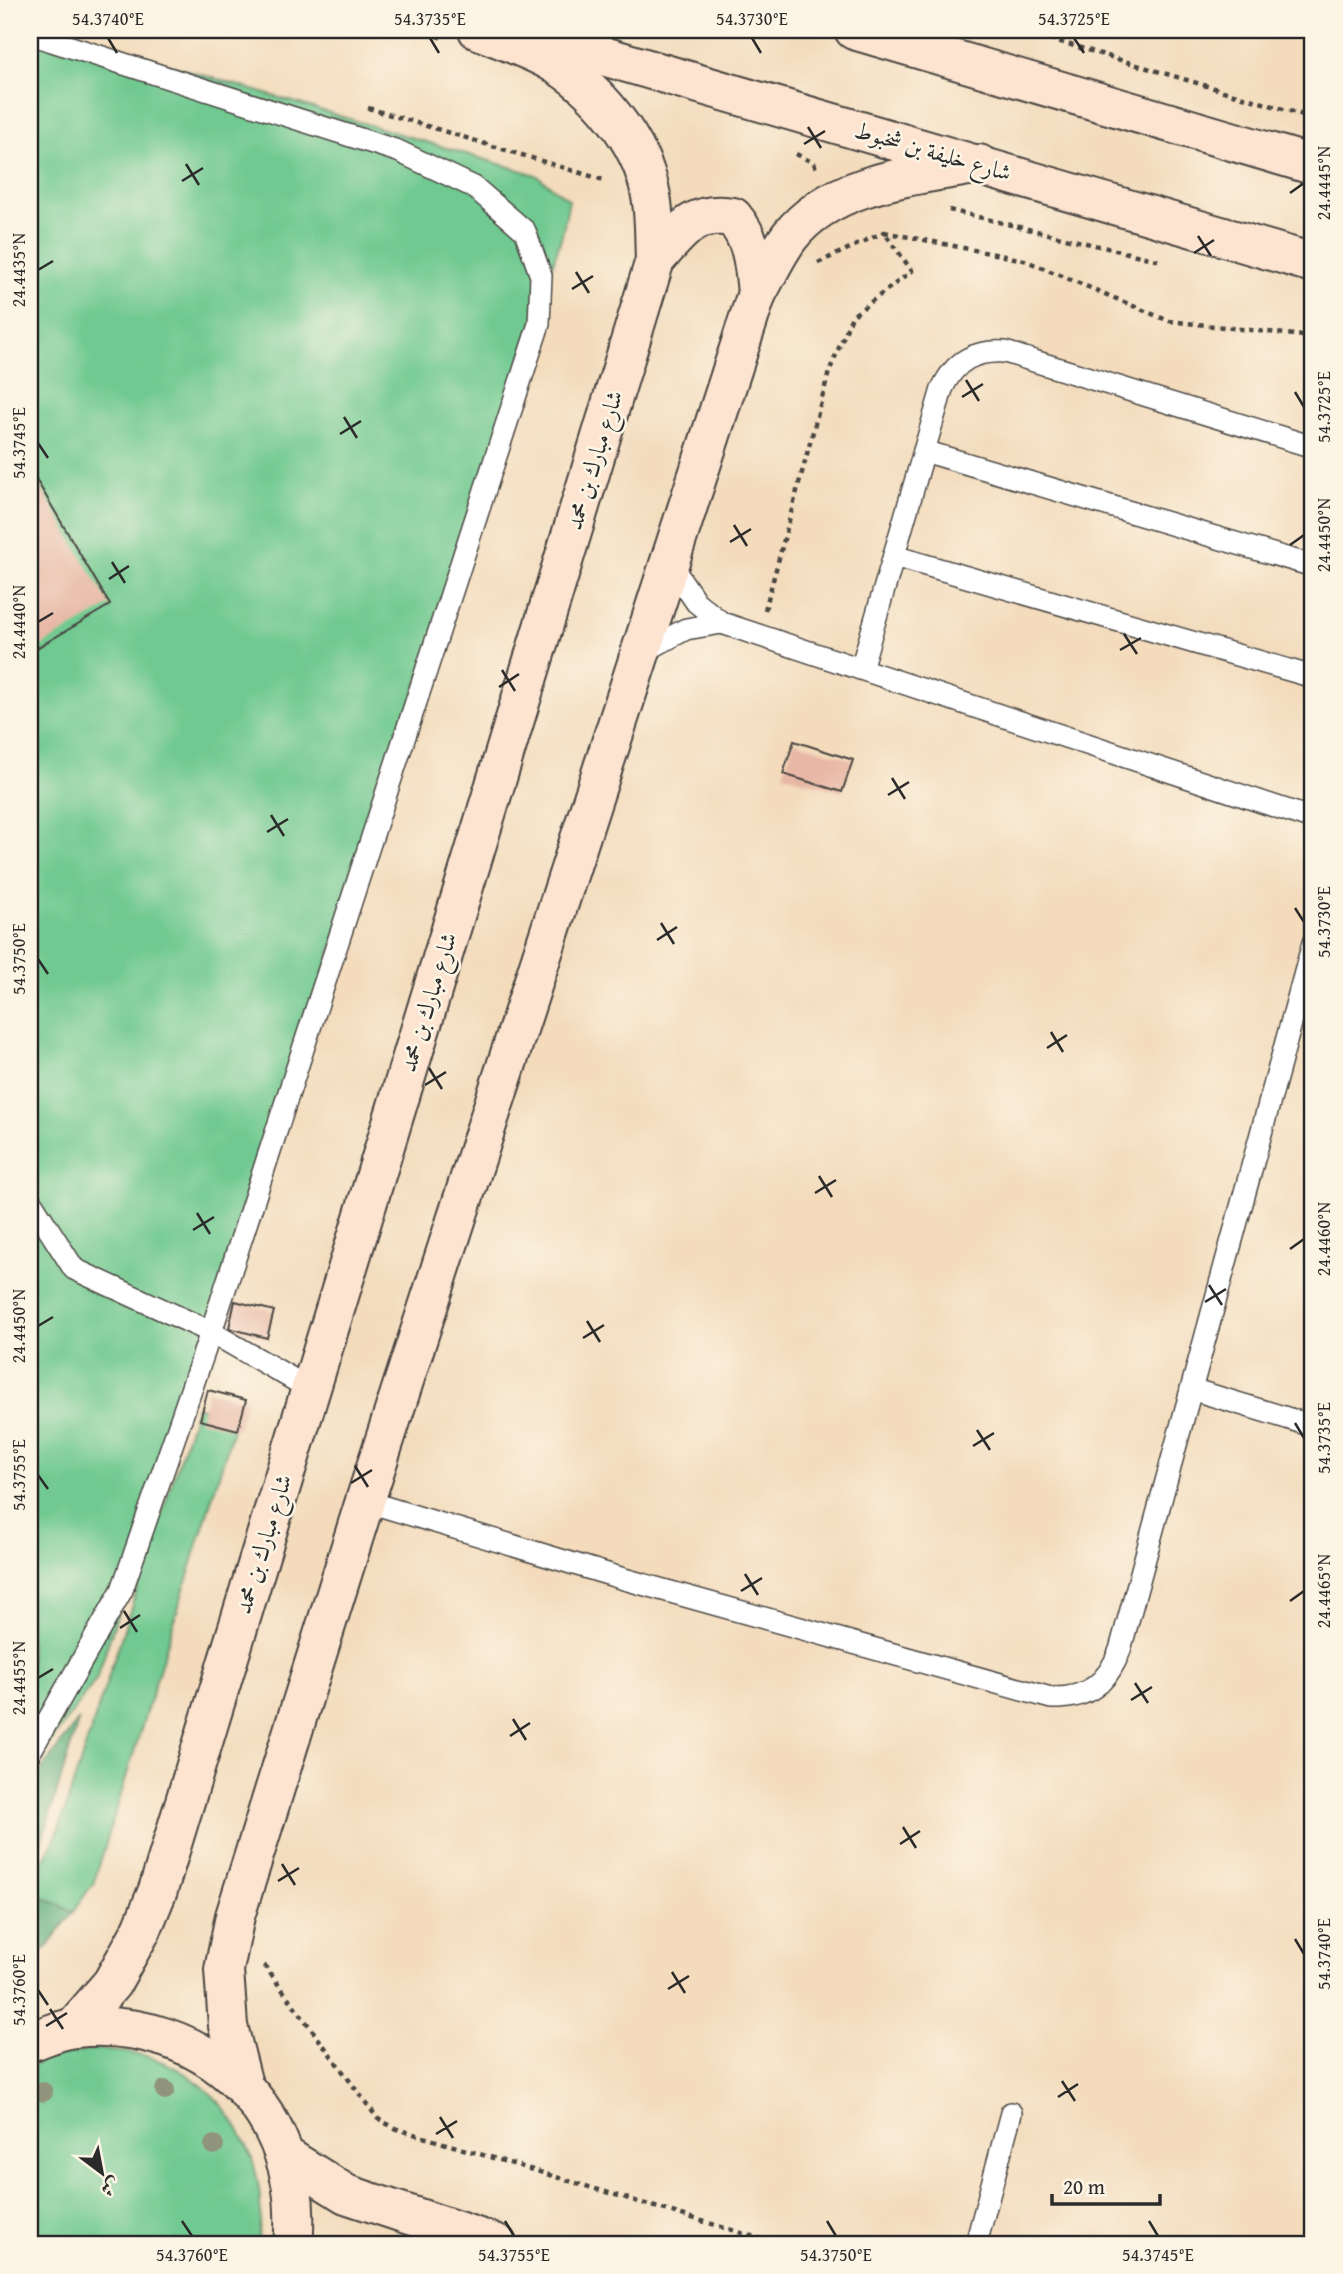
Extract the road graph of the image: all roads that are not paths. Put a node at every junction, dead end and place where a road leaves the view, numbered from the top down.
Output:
1 (478, 30) edge
2 (512, 30) edge
3 (854, 30) edge
4 (30, 34) edge
5 (979, 164) junction
6 (1313, 165) edge
7 (655, 260) junction
8 (1313, 263) edge
9 (757, 292) junction
10 (1313, 447) edge
11 (924, 451) junction
12 (894, 556) junction
13 (668, 560) junction
14 (1313, 566) edge
15 (722, 623) junction
16 (638, 655) junction
17 (861, 669) junction
18 (1313, 677) edge
19 (1313, 819) edge
20 (1313, 943) edge
21 (1304, 1012) edge
22 (30, 1200) edge
23 (211, 1332) junction
24 (310, 1389) junction
25 (1191, 1389) junction
26 (1313, 1426) edge
27 (365, 1501) junction
28 (30, 1752) edge
29 (73, 2028) junction
30 (30, 2042) edge
31 (243, 2085) junction
32 (1011, 2113) dead end
33 (287, 2157) junction
34 (293, 2244) edge
35 (497, 2244) edge
36 (976, 2244) edge

1 - 7 street, شارع مبارك بن محمد
2 - 5 street, شارع خليفة بن شخبوط
3 - 6 street
4 - 23 lane
5 - 8 street, شارع خليفة بن شخبوط
5 - 9 street
7 - 9 street
7 - 24 street, شارع مبارك بن محمد
9 - 13 street
10 - 11 lane
11 - 12 lane
11 - 14 lane
12 - 17 lane
12 - 18 lane
13 - 15 lane
13 - 16 street
15 - 16 lane
15 - 17 lane
16 - 27 street
17 - 19 lane
20 - 21 lane
21 - 25 lane
22 - 23 lane
23 - 24 lane
23 - 28 lane
24 - 29 street, شارع مبارك بن محمد
25 - 26 lane
25 - 27 lane
27 - 31 street
29 - 30 street
29 - 31 street
31 - 33 street
32 - 36 lane
33 - 34 street
33 - 35 street

